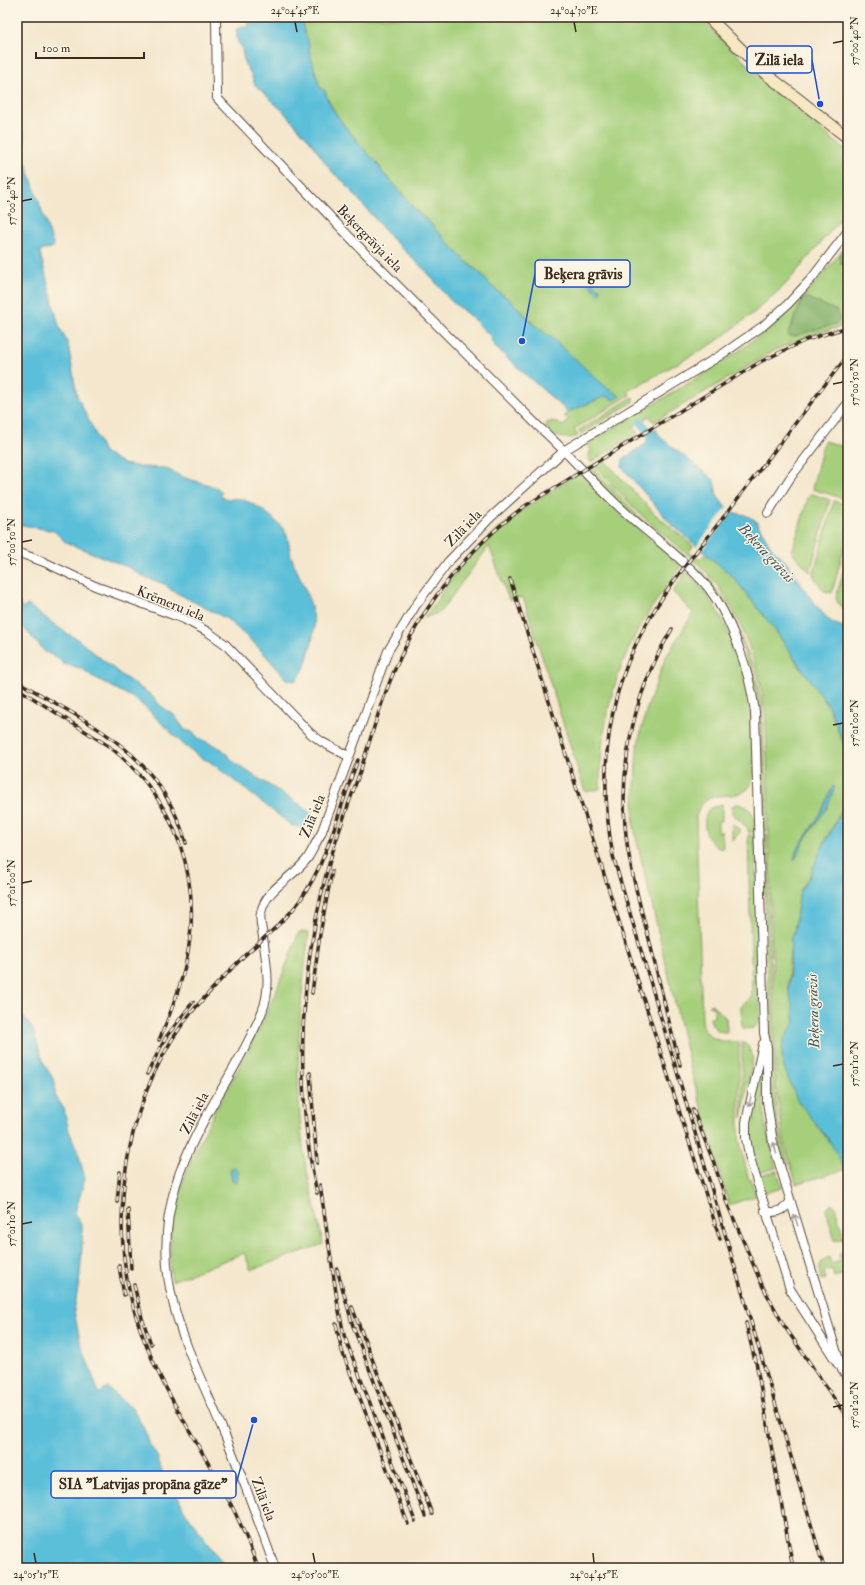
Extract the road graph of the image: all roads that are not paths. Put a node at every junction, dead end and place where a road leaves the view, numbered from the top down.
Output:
1 (216, 17) edge
2 (708, 17) edge
3 (848, 138) edge
4 (848, 232) edge
5 (848, 402) edge
6 (566, 450) junction
7 (768, 513) dead end
8 (17, 552) edge
9 (348, 756) junction
10 (764, 1033) junction
11 (790, 1202) junction
12 (766, 1211) junction
13 (842, 1370) junction
14 (848, 1378) edge
15 (275, 1568) edge

1 - 6 street, Beķergrāvja iela
2 - 3 main road
4 - 6 street, Zilā iela
5 - 7 street
6 - 9 street, Zilā iela
6 - 10 street, Beķergrāvja iela
8 - 9 street, Krēmeru iela
9 - 15 street, Zilā iela
11 -> 10 street
10 -> 12 street
11 - 12 street
13 -> 11 street
12 - 13 street
13 - 14 street

